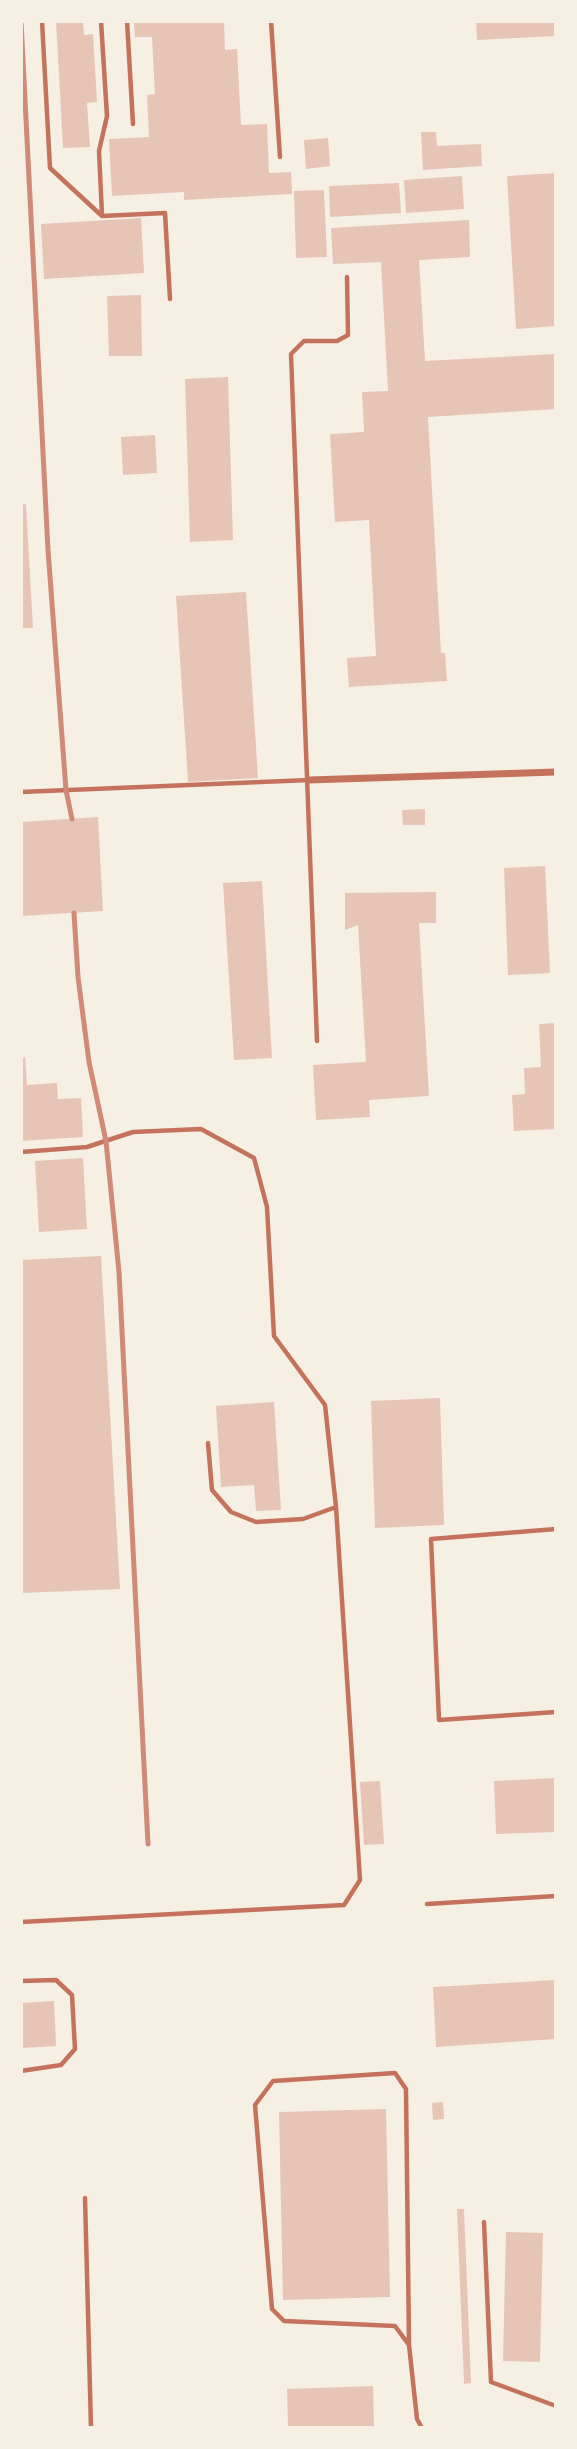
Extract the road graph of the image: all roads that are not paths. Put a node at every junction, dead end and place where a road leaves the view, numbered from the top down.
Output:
1 (42, 21) edge
2 (101, 21) edge
3 (127, 21) edge
4 (271, 21) edge
5 (133, 124) dead end
6 (279, 158) dead end
7 (102, 216) junction
8 (347, 277) dead end
9 (170, 299) dead end
10 (556, 772) edge
11 (309, 780) junction
12 (21, 792) edge
13 (317, 1041) dead end
14 (21, 1152) edge
15 (208, 1443) dead end
16 (335, 1507) junction
17 (556, 1529) edge
18 (556, 1712) edge
19 (556, 1896) edge
20 (427, 1905) dead end
21 (21, 1922) edge
22 (21, 1982) edge
23 (21, 2071) edge
24 (85, 2198) dead end
25 (484, 2222) dead end
26 (409, 2345) junction
27 (556, 2406) edge
28 (91, 2428) edge
29 (422, 2428) edge

1 - 7 lane
2 - 7 lane
3 - 5 lane
4 - 6 lane
7 - 9 lane
8 - 11 lane
10 - 11 street
11 - 12 lane
11 - 13 lane
14 - 16 lane
15 - 16 lane
16 - 21 lane
17 - 18 lane
19 - 20 lane
22 - 23 lane
24 - 28 lane
25 - 27 lane
26 - 26 lane
26 - 29 lane

